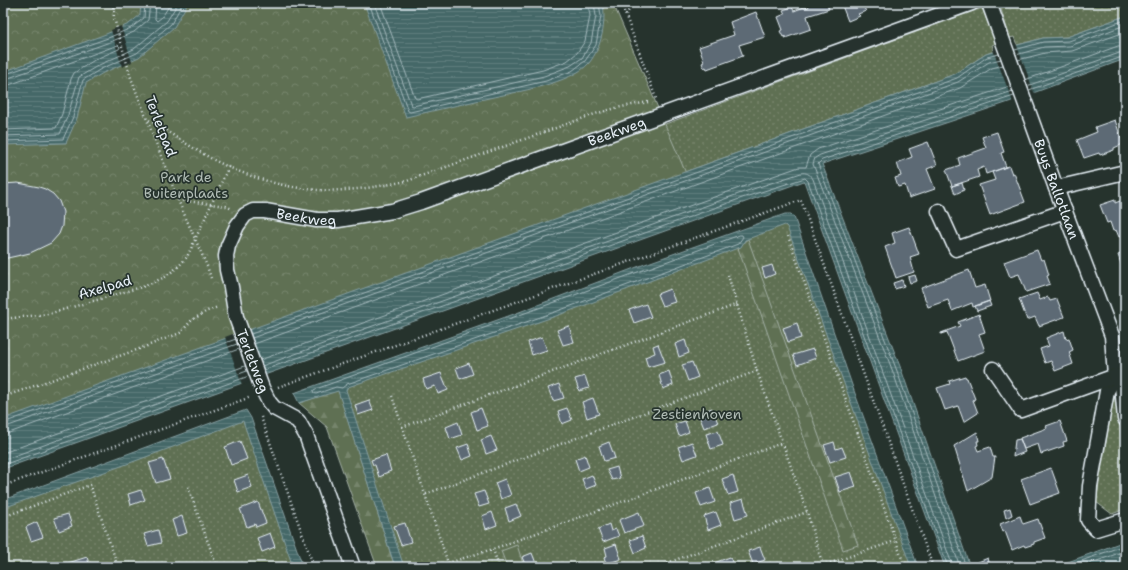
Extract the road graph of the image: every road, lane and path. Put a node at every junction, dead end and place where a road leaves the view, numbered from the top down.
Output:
1 (113, 3) edge
2 (623, 3) edge
3 (633, 3) edge
4 (972, 3) edge
5 (989, 3) edge
6 (626, 15) junction
7 (659, 108) junction
8 (148, 120) junction
9 (229, 166) junction
10 (1125, 172) edge
11 (1056, 188) junction
12 (178, 200) junction
13 (212, 204) junction
14 (939, 210) dead end
15 (1065, 211) junction
16 (249, 213) junction
17 (788, 236) dead end
18 (195, 242) junction
19 (728, 275) dead end
20 (212, 280) dead end
21 (738, 304) junction
22 (221, 306) dead end
23 (3, 319) edge
24 (993, 369) dead end
25 (757, 371) junction
26 (1115, 376) junction
27 (258, 392) junction
28 (392, 396) dead end
29 (3, 398) edge
30 (258, 411) dead end
31 (1125, 420) edge
32 (402, 427) junction
33 (782, 443) junction
34 (3, 486) edge
35 (188, 487) dead end
36 (426, 494) junction
37 (807, 512) junction
38 (3, 517) edge
39 (1125, 520) edge
40 (895, 541) junction
41 (492, 549) junction
42 (3, 560) edge
43 (823, 566) junction
44 (6, 567) edge
45 (118, 567) edge
46 (217, 567) edge
47 (314, 567) edge
48 (353, 567) edge
49 (499, 567) edge
50 (656, 567) edge
51 (819, 567) edge
52 (905, 567) edge
53 (933, 567) edge

1 - 8 path, Terletpad
2 - 6 path
3 - 6 path
4 - 7 street, Beekweg
5 - 11 street, Buys Ballotlaan
6 - 7 path
7 - 9 path
7 - 16 street, Beekweg
8 - 9 path
8 - 12 path, Terletpad
9 - 13 path, Axelpad
10 - 11 street
11 - 15 street, Buys Ballotlaan
12 - 13 path
12 - 18 path, Terletpad
13 - 16 path
13 - 18 path, Axelpad
14 - 15 street
15 - 26 street, Buys Ballotlaan
16 - 27 street, Terletweg
17 - 40 path
18 - 20 path, Terletpad
18 - 23 path, Axelpad
19 - 21 path
21 - 25 path
21 - 32 path
22 - 29 path
24 - 26 street
25 - 33 path
25 - 36 path
26 - 31 street, Buys Ballotlaan
26 - 39 street, Buys Ballotlaan
27 - 34 path
27 - 48 street, Terletweg
27 - 53 path
28 - 32 path
30 - 47 path, Terletweg
32 - 36 path
33 - 37 path
33 - 41 path
35 - 46 path
36 - 41 path
37 - 43 path
37 - 50 path
38 - 45 path
40 - 43 path
40 - 52 path
41 - 49 path
42 - 44 path
43 - 51 path

